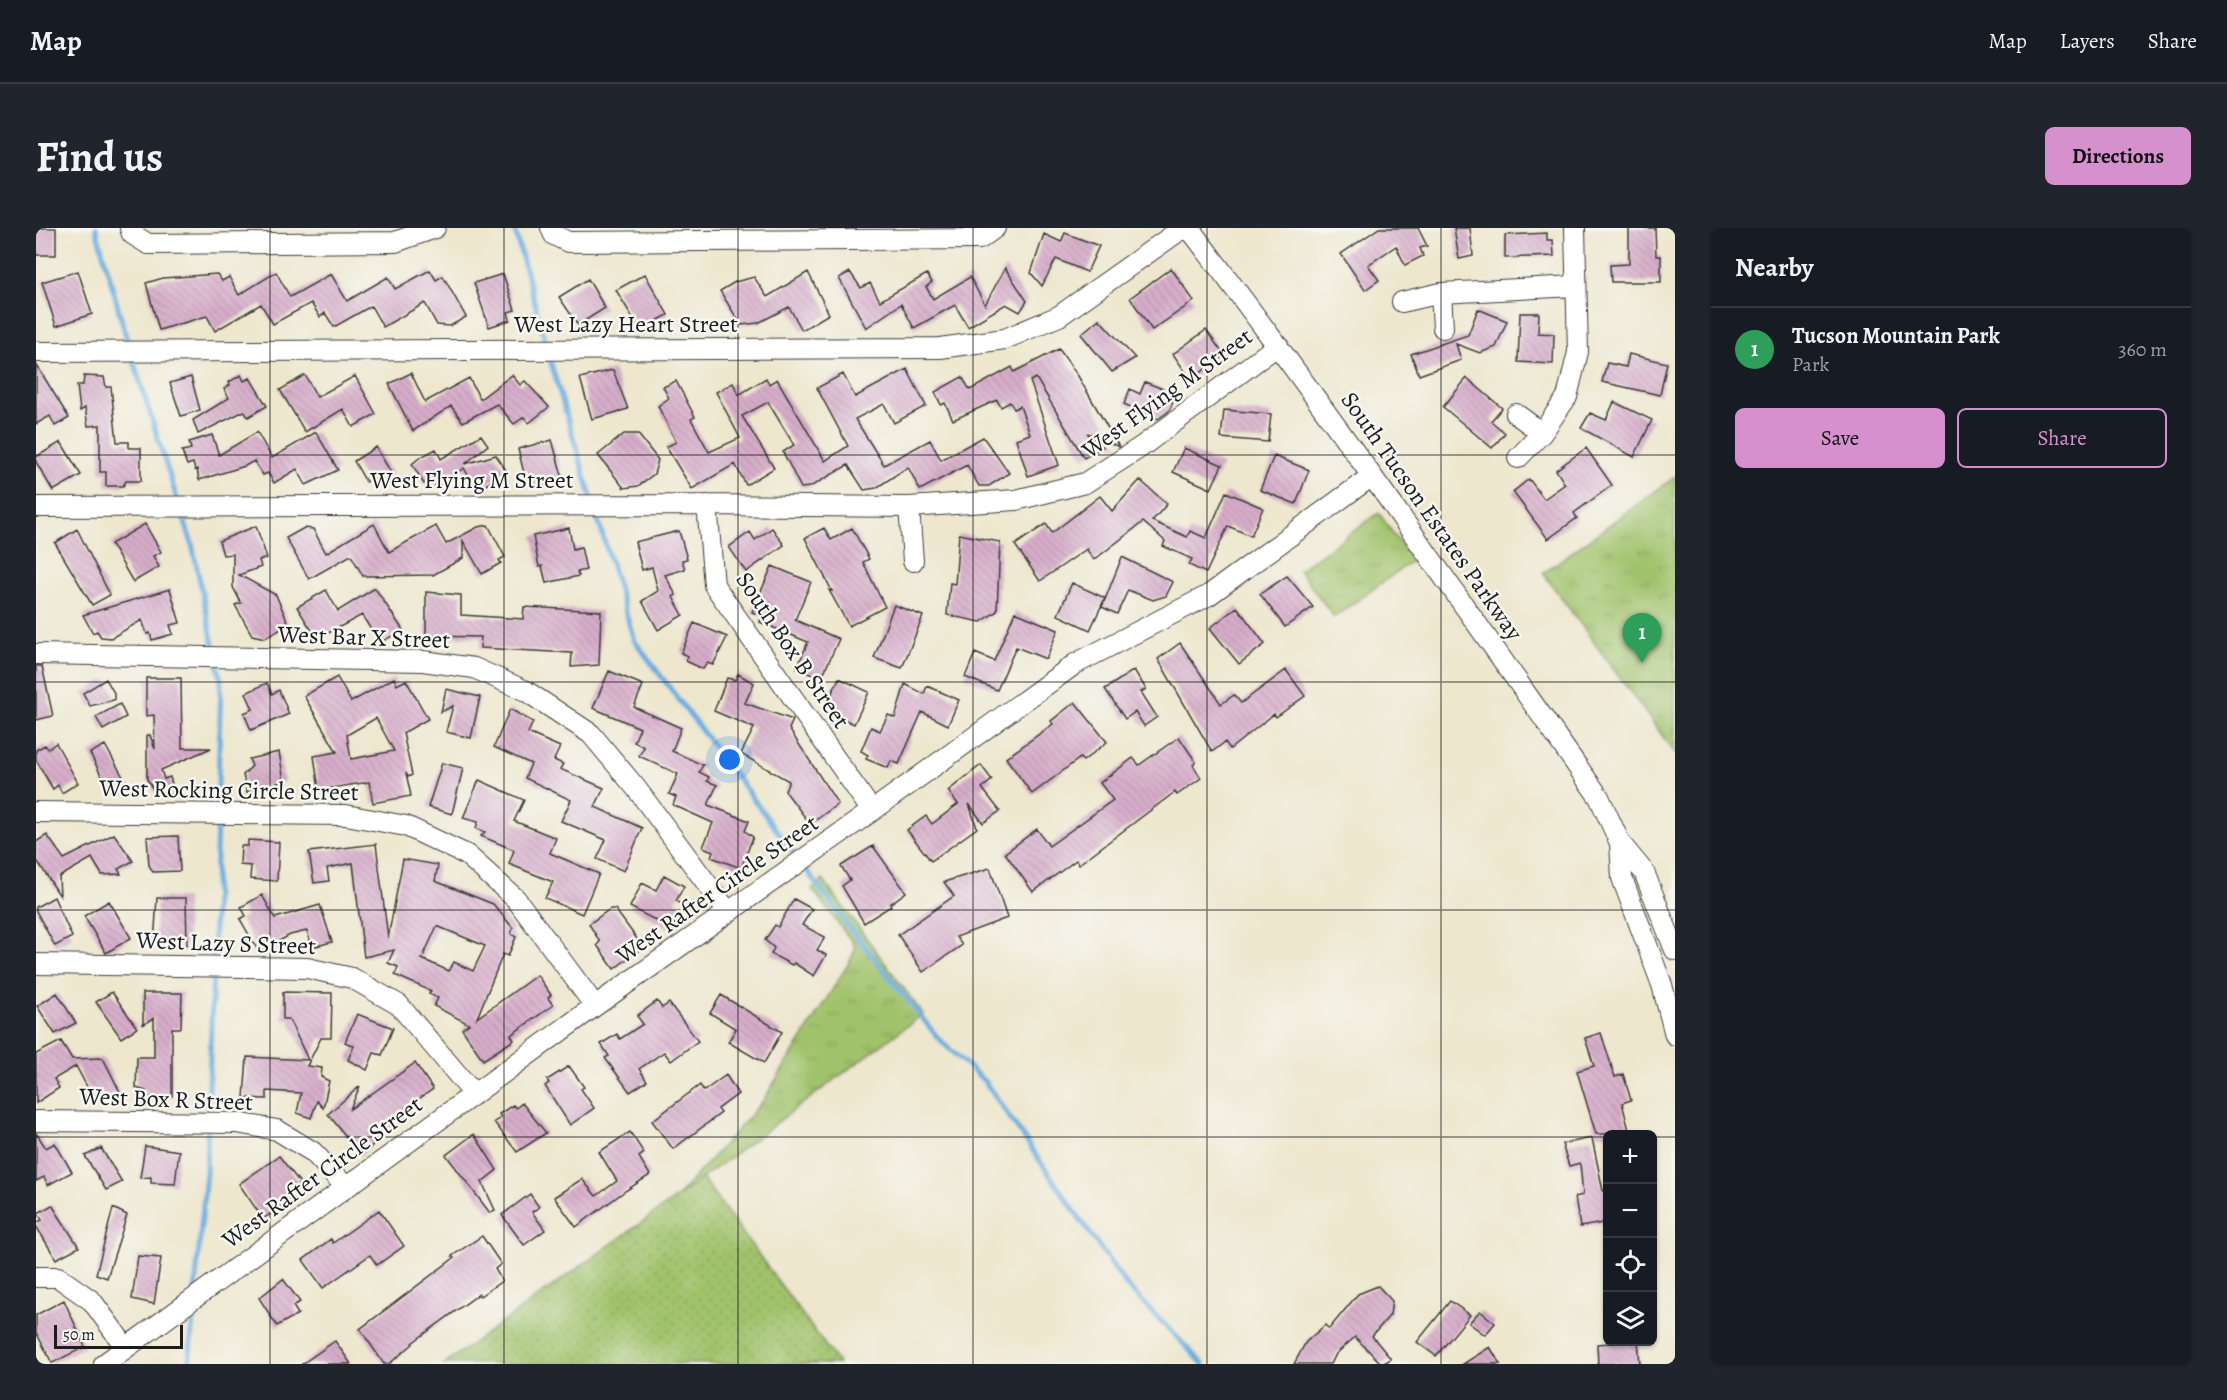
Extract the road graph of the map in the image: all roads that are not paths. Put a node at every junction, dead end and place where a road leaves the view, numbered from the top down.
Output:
1 (130, 228) edge
2 (435, 228) edge
3 (551, 228) edge
4 (995, 228) edge
5 (1182, 228) edge
6 (1189, 228) edge
7 (1575, 228) edge
8 (675, 234) edge
9 (800, 234) edge
10 (926, 234) edge
11 (1576, 286) junction
12 (1441, 293) junction
13 (1402, 302) dead end
14 (1443, 328) dead end
15 (1278, 345) junction
16 (36, 352) edge
17 (1516, 414) dead end
18 (1542, 433) junction
19 (1518, 458) dead end
20 (1372, 476) junction
21 (707, 505) junction
22 (36, 507) edge
23 (909, 507) junction
24 (913, 561) dead end
25 (36, 654) edge
26 (872, 811) junction
27 (36, 812) edge
28 (1620, 843) junction
29 (728, 912) junction
30 (1675, 950) edge
31 (36, 964) edge
32 (595, 1006) junction
33 (1675, 1035) edge
34 (474, 1094) junction
35 (36, 1121) edge
36 (345, 1186) junction
37 (36, 1277) edge
38 (126, 1348) junction
39 (104, 1364) edge

1 - 2 street
3 - 8 street
4 - 10 street
5 - 16 street, West Lazy Heart Street
6 - 15 street, South Tucson Estates Parkway
7 - 11 street
8 - 9 street
9 - 10 street
11 - 12 street
11 - 18 street
12 - 13 street
12 - 14 street
15 - 20 street, South Tucson Estates Parkway
15 - 23 street, West Flying M Street
17 - 18 street
18 - 19 street
20 - 26 street, West Rafter Circle Street
20 - 28 street, South Tucson Estates Parkway
21 - 22 street, West Flying M Street
21 - 23 street, West Flying M Street
21 - 26 street, South Box B Street
23 - 24 street
25 - 29 street, West Bar X Street
26 - 29 street, West Rafter Circle Street
27 - 32 street, West Rocking Circle Street
28 - 30 street
28 - 33 street
29 - 32 street, West Rafter Circle Street
31 - 34 street, West Lazy S Street
32 - 34 street, West Rafter Circle Street
34 - 36 street, West Rafter Circle Street
35 - 36 street, West Box R Street
36 - 38 street, West Rafter Circle Street
37 - 38 street
38 - 39 street, West Rafter Circle Street

